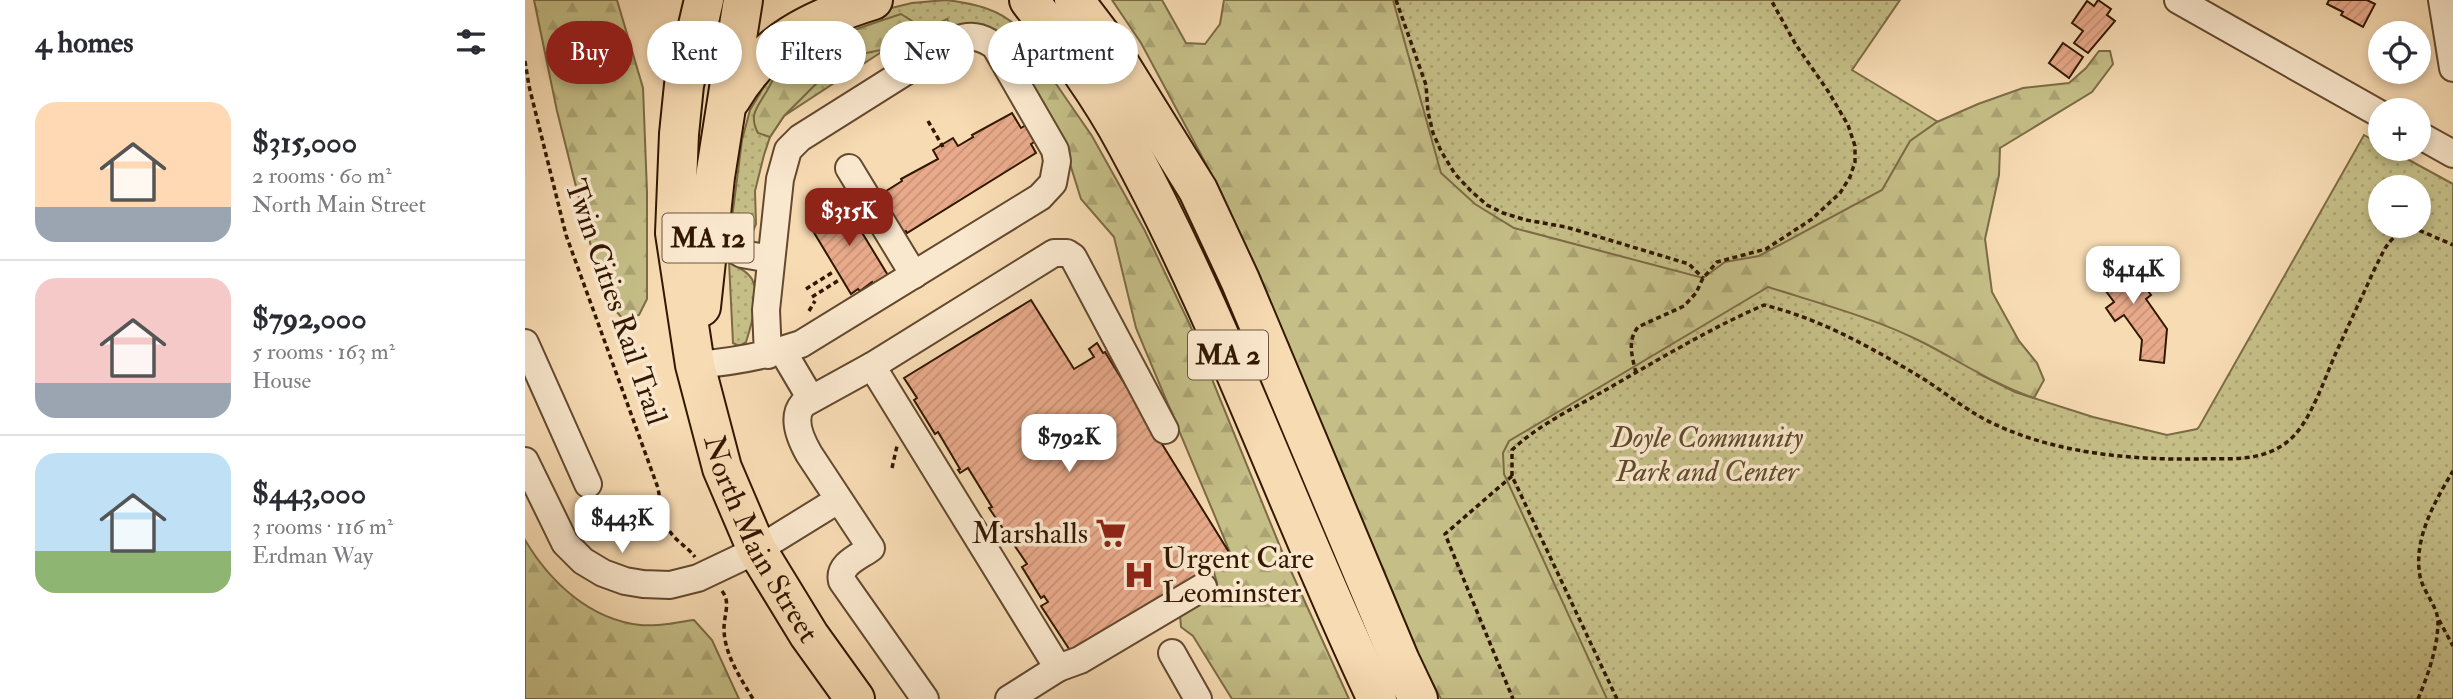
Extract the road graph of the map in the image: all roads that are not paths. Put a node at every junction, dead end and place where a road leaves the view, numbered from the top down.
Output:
1 (683, 0) edge
2 (704, 0) edge
3 (873, 0) edge
4 (1000, 0) edge
5 (1087, 0) edge
6 (2178, 0) edge
7 (2442, 0) edge
8 (739, 1) edge
9 (1051, 9) edge
10 (823, 18) junction
11 (1071, 21) edge
12 (1096, 21) edge
13 (2453, 68) edge
14 (1132, 84) edge
15 (684, 85) junction
16 (2368, 108) edge
17 (726, 111) junction
18 (2431, 142) edge
19 (2453, 154) edge
20 (849, 168) dead end
21 (708, 235) junction
22 (771, 259) junction
23 (914, 275) junction
24 (525, 343) edge
25 (775, 352) junction
26 (695, 365) junction
27 (872, 366) junction
28 (811, 400) junction
29 (1165, 430) dead end
30 (525, 461) edge
31 (588, 484) dead end
32 (838, 500) junction
33 (757, 550) junction
34 (1203, 587) dead end
35 (1172, 653) dead end
36 (1058, 668) junction
37 (855, 699) edge
38 (925, 699) edge
39 (1009, 699) edge
40 (1198, 699) edge
41 (1377, 699) edge
42 (1418, 699) edge

1 - 15 highway
2 - 15 highway, North Main Street / MA 12
3 - 10 highway
4 - 9 highway
5 - 12 highway
6 - 16 street
7 - 13 street
8 - 10 highway
8 - 17 highway, North Main Street / MA 12
9 - 11 highway, MA 2
9 - 41 highway, MA 2
10 - 17 highway
14 - 42 highway, MA 2
15 - 26 highway, North Main Street / MA 12
17 - 21 highway, North Main Street / MA 12
18 - 19 street
20 - 23 street
21 - 22 street
21 - 26 highway, North Main Street / MA 12
22 - 23 street
22 - 25 street
23 - 25 street
24 - 31 street
25 - 26 street
25 - 28 street
26 - 33 highway, North Main Street / MA 12
27 - 28 street
27 - 29 street
27 - 36 street
28 - 32 street
30 - 33 street
32 - 33 street
32 - 38 street
33 - 37 highway, North Main Street / MA 12
34 - 36 street
35 - 40 street
36 - 39 street

